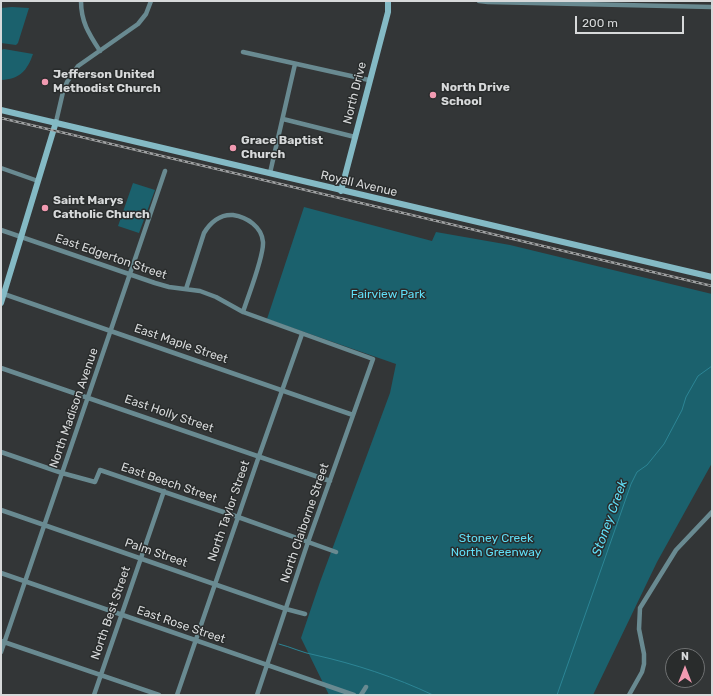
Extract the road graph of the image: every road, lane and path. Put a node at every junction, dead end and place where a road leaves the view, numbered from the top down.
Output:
1 (81, 1) edge
2 (150, 1) edge
3 (388, 1) edge
4 (479, 1) edge
5 (609, 3) edge
6 (712, 7) edge
7 (100, 51) junction
8 (243, 52) dead end
9 (295, 64) junction
10 (369, 80) junction
11 (1, 110) edge
12 (283, 119) junction
13 (56, 122) junction
14 (355, 137) junction
15 (1, 168) edge
16 (165, 171) dead end
17 (270, 173) junction
18 (38, 181) junction
19 (341, 191) junction
20 (1, 230) edge
21 (21, 237) junction
22 (131, 275) junction
23 (712, 277) edge
24 (186, 289) junction
25 (2, 294) edge
26 (1, 303) edge
27 (243, 312) junction
28 (111, 331) junction
29 (302, 334) junction
30 (373, 359) joint
31 (1, 368) edge
32 (281, 390) junction
33 (87, 397) junction
34 (353, 415) junction
35 (1, 452) edge
36 (258, 456) junction
37 (62, 473) junction
38 (330, 481) junction
39 (164, 491) junction
40 (1, 510) edge
41 (712, 512) edge
42 (238, 517) junction
43 (44, 525) junction
44 (308, 542) junction
45 (336, 552) dead end
46 (140, 558) junction
47 (1, 573) edge
48 (25, 581) junction
49 (214, 584) junction
50 (286, 609) junction
51 (305, 614) dead end
52 (122, 615) junction
53 (3, 641) edge
54 (195, 641) junction
55 (1, 652) edge
56 (267, 665) junction
57 (101, 674) junction
58 (366, 687) dead end
59 (94, 695) edge
60 (159, 695) edge
61 (177, 695) edge
62 (256, 695) edge
63 (354, 695) edge
64 (361, 695) edge
65 (629, 695) edge

1 - 7 street
2 - 7 street
3 - 10 street, North Drive
4 - 5 street
5 - 6 street
7 - 13 street
8 - 9 street
9 - 10 street
9 - 12 street
10 - 14 street, North Drive
11 - 13 street, Royall Avenue
12 - 14 street
12 - 17 street
13 - 17 street, Royall Avenue
13 - 18 street
14 - 19 street, North Drive
15 - 18 street
16 - 22 street, North Madison Avenue
17 - 19 street, Royall Avenue
18 - 21 street
19 - 23 street, Royall Avenue
20 - 21 street, East Edgerton Street
21 - 22 street, East Edgerton Street
21 - 25 street
22 - 24 street, East Edgerton Street
22 - 28 street, North Madison Avenue
24 - 27 street, East Edgerton Street
24 - 27 street
25 - 26 street
25 - 28 street, East Maple Street
27 - 29 street, East Edgerton Street
28 - 32 street, East Maple Street
28 - 33 street, North Madison Avenue
29 - 30 street, East Edgerton Street
29 - 32 street, North Taylor Street
30 - 34 street, North Claiborne Street
31 - 33 street, East Holly Street
32 - 34 street, East Maple Street
32 - 36 street, North Taylor Street
33 - 36 street, East Holly Street
33 - 37 street, North Madison Avenue
34 - 38 street, North Claiborne Street
35 - 37 street, East Beech Street
36 - 38 street, East Holly Street
36 - 42 street, North Taylor Street
37 - 39 street, East Beech Street
37 - 43 street, North Madison Avenue
38 - 44 street, North Claiborne Street
39 - 42 street, East Beech Street
39 - 46 street, North Best Street
40 - 43 street, Palm Street
41 - 65 street
42 - 44 street, East Beech Street
42 - 49 street, North Taylor Street
43 - 46 street, Palm Street
43 - 48 street, North Madison Avenue
44 - 45 street, East Beech Street
44 - 50 street, North Claiborne Street
46 - 49 street, Palm Street
46 - 52 street, North Best Street
47 - 48 street, East Rose Street
48 - 52 street, East Rose Street
48 - 53 street, North Madison Avenue
49 - 50 street, Palm Street
49 - 54 street, North Taylor Street
50 - 51 street, Palm Street
50 - 56 street, North Claiborne Street
52 - 54 street, East Rose Street
52 - 57 street, North Best Street
53 - 55 street, North Madison Avenue
53 - 57 street
54 - 56 street, East Rose Street
54 - 61 street, North Taylor Street
56 - 62 street, North Claiborne Street
56 - 63 street, East Rose Street
57 - 59 street, North Best Street
57 - 60 street
58 - 64 street

